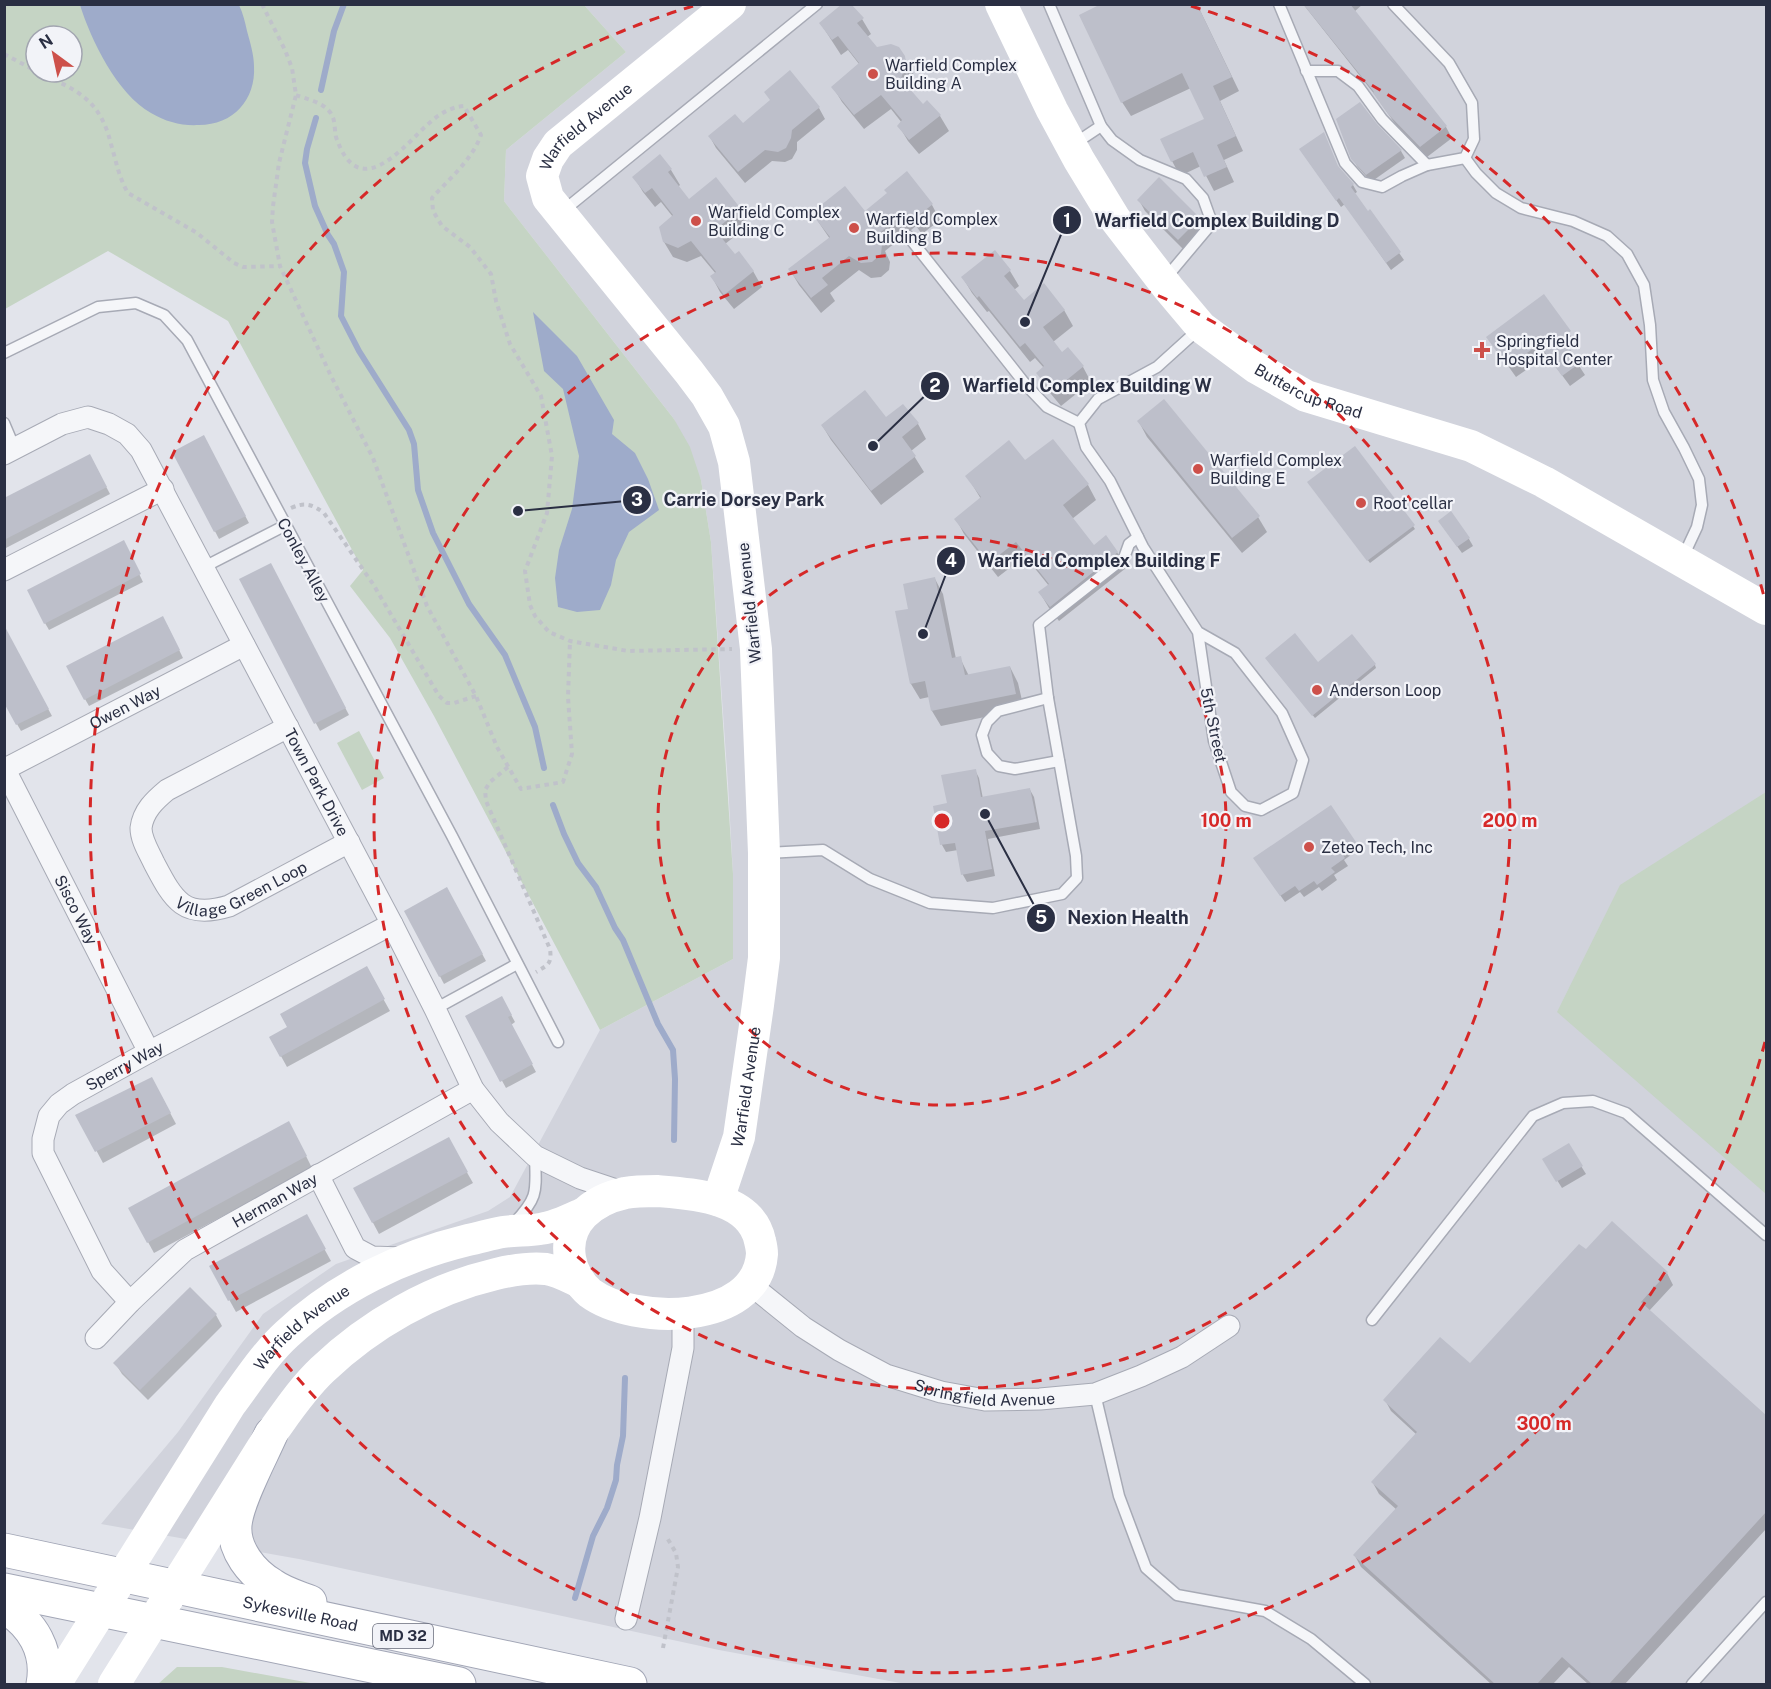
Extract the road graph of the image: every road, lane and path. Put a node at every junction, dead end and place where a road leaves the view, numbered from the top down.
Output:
1 (262, 4) edge
2 (730, 4) edge
3 (817, 4) edge
4 (1001, 4) edge
5 (1049, 4) edge
6 (1279, 4) edge
7 (1393, 4) edge
8 (4, 54) edge
9 (24, 65) edge
10 (1306, 71) junction
11 (59, 84) edge
12 (296, 95) junction
13 (1101, 126) junction
14 (1072, 146) junction
15 (1465, 158) junction
16 (1427, 165) junction
17 (560, 213) junction
18 (908, 236) dead end
19 (280, 266) junction
20 (1163, 281) junction
21 (1202, 327) junction
22 (4, 353) edge
23 (4, 423) edge
24 (1079, 423) junction
25 (10, 452) edge
26 (163, 489) junction
27 (279, 513) junction
28 (286, 525) junction
29 (1138, 537) junction
30 (1681, 560) junction
31 (204, 567) junction
32 (4, 570) edge
33 (1767, 609) edge
34 (1198, 632) junction
35 (570, 641) junction
36 (244, 645) junction
37 (756, 649) junction
38 (476, 696) junction
39 (1048, 698) junction
40 (288, 727) junction
41 (1059, 761) junction
42 (508, 767) junction
43 (5, 769) edge
44 (349, 842) junction
45 (764, 853) junction
46 (392, 924) junction
47 (517, 964) junction
48 (525, 979) junction
49 (435, 1009) junction
50 (558, 1042) dead end
51 (149, 1052) junction
52 (473, 1089) junction
53 (535, 1156) junction
54 (318, 1175) junction
55 (625, 1193) junction
56 (718, 1200) junction
57 (582, 1214) junction
58 (506, 1231) junction
59 (1767, 1234) edge
60 (355, 1248) junction
61 (411, 1258) junction
62 (580, 1282) junction
63 (751, 1285) junction
64 (337, 1294) junction
65 (130, 1302) junction
66 (683, 1314) junction
67 (1372, 1320) dead end
68 (1229, 1326) dead end
69 (96, 1338) dead end
70 (1095, 1394) junction
71 (271, 1434) junction
72 (650, 1518) junction
73 (4, 1550) edge
74 (123, 1575) junction
75 (176, 1587) junction
76 (4, 1590) edge
77 (1767, 1602) edge
78 (4, 1607) edge
79 (102, 1610) junction
80 (626, 1619) dead end
81 (154, 1621) junction
82 (372, 1629) junction
83 (663, 1648) dead end
84 (43, 1684) edge
85 (55, 1684) edge
86 (114, 1684) edge
87 (459, 1684) edge
88 (630, 1684) edge
89 (1365, 1684) edge
90 (1692, 1684) edge

1 - 12 path
2 - 17 street, Warfield Avenue
3 - 17 lane
4 - 14 street, Buttercup Road
5 - 13 lane
6 - 10 lane
7 - 15 lane
8 - 9 path
10 - 16 lane
10 - 16 lane
11 - 19 path
12 - 19 path
12 - 35 path
13 - 14 lane
13 - 20 lane
14 - 20 street, Buttercup Road
15 - 16 lane
15 - 30 lane
17 - 37 street, Warfield Avenue
18 - 24 lane
19 - 38 path
20 - 21 street, Buttercup Road
21 - 24 lane
21 - 30 street, Buttercup Road
22 - 27 lane, Conley Alley
23 - 25 lane
24 - 29 lane, 5th Street
25 - 26 street, Town Park Drive
26 - 31 street, Town Park Drive
26 - 32 street
27 - 28 lane, Conley Alley
27 - 38 path
28 - 31 lane
28 - 47 lane, Conley Alley
29 - 34 lane, 5th Street
29 - 39 lane
30 - 33 street, Buttercup Road
31 - 36 street, Town Park Drive
34 - 34 lane, 5th Street
35 - 37 path
35 - 42 path
36 - 40 street, Town Park Drive
36 - 43 street, Owen Way
37 - 45 street, Warfield Avenue
38 - 42 path
39 - 41 lane
39 - 41 lane
40 - 44 street, Town Park Drive
40 - 44 street, Village Green Loop
41 - 45 lane
42 - 48 path
43 - 51 street, Sisco Way
44 - 46 street, Town Park Drive
45 - 56 street, Warfield Avenue
46 - 49 street, Town Park Drive
46 - 51 street, Sperry Way
47 - 48 lane, Conley Alley
47 - 49 lane
48 - 50 lane, Conley Alley
49 - 52 street, Town Park Drive
51 - 65 street, Sperry Way
52 - 53 street, Town Park Drive
52 - 54 street, Herman Way
53 - 55 street, Town Park Drive
53 - 58 lane
54 - 60 street
54 - 65 street, Herman Way
55 - 56 street
55 - 57 street
56 - 63 street
57 - 58 street, Warfield Avenue
57 - 62 street
58 - 61 street, Warfield Avenue
59 - 67 lane
60 - 61 street
60 - 64 street
61 - 64 street, Warfield Avenue
62 - 66 street
62 - 71 street
63 - 66 street
63 - 70 street, Springfield Avenue
64 - 74 street, Warfield Avenue
65 - 69 street, Herman Way
66 - 72 street
68 - 70 street, Springfield Avenue
70 - 89 lane
71 - 75 street
71 - 82 main road
72 - 80 street
72 - 83 path
73 - 74 main road, Sykesville Road / MD 32
74 - 75 main road, Sykesville Road / MD 32
74 - 79 street
75 - 81 street
75 - 82 main road, Sykesville Road / MD 32
76 - 79 main road, MD 32
77 - 90 lane
78 - 84 main road
79 - 81 main road, MD 32
79 - 85 street
81 - 86 street
81 - 87 main road, MD 32
82 - 88 main road, Sykesville Road / MD 32

